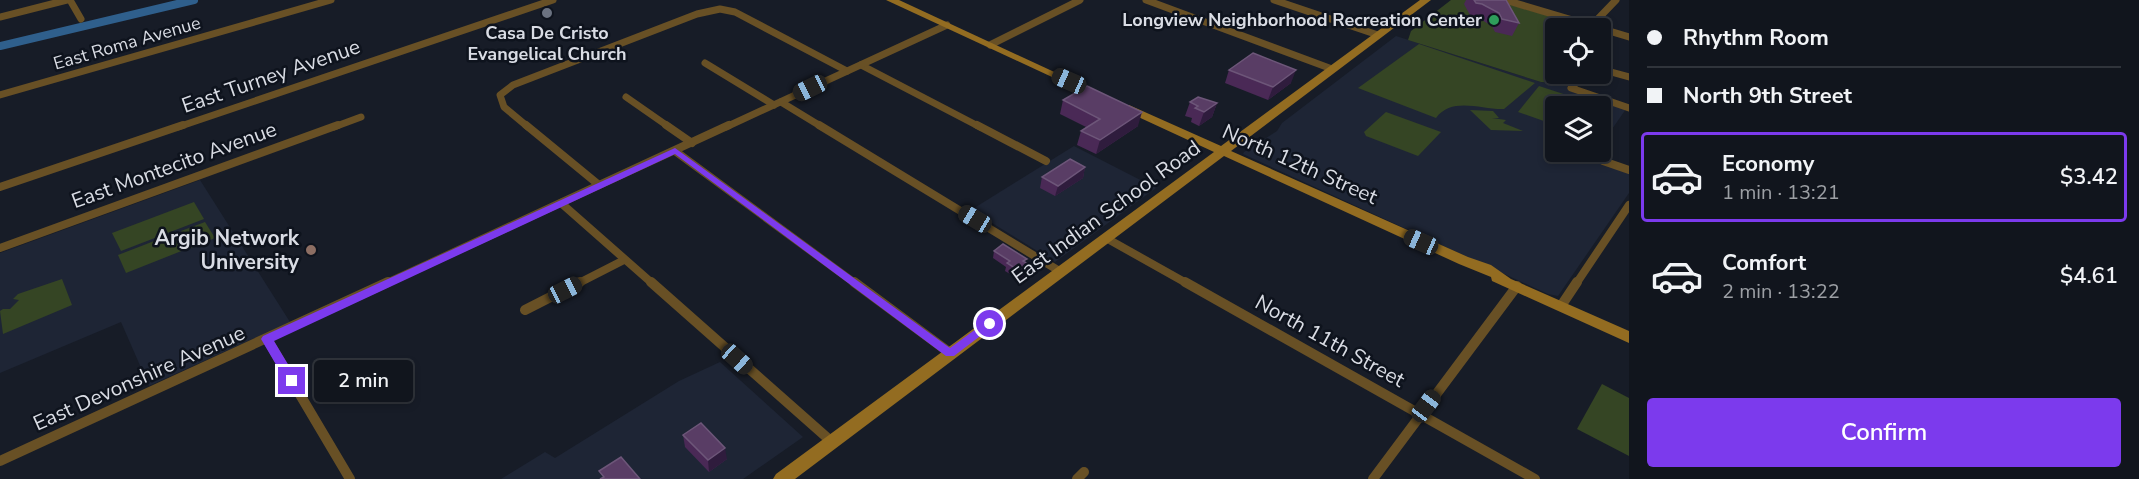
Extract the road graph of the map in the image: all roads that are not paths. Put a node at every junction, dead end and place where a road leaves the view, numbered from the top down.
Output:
1 (68, 0) edge
2 (331, 0) edge
3 (554, 0) edge
4 (891, 0) edge
5 (1080, 0) edge
6 (1146, 0) edge
7 (1274, 0) edge
8 (1295, 0) edge
9 (1426, 0) edge
10 (1505, 0) edge
11 (1616, 0) edge
12 (1288, 5) junction
13 (0, 17) edge
14 (1565, 18) edge
15 (1599, 18) edge
16 (81, 19) dead end
17 (947, 26) junction
18 (1611, 32) edge
19 (1378, 35) junction
20 (1629, 37) edge
21 (990, 45) junction
22 (705, 63) dead end
23 (861, 65) junction
24 (1332, 69) junction
25 (847, 71) junction
26 (1611, 72) edge
27 (1629, 77) edge
28 (1575, 84) edge
29 (0, 95) edge
30 (626, 97) dead end
31 (778, 104) junction
32 (1629, 108) edge
33 (361, 117) dead end
34 (692, 143) junction
35 (675, 151) junction
36 (1223, 152) junction
37 (1046, 161) dead end
38 (1608, 162) edge
39 (1629, 170) edge
40 (599, 185) junction
41 (0, 187) edge
42 (561, 203) junction
43 (1629, 205) edge
44 (1106, 238) junction
45 (0, 248) edge
46 (624, 260) junction
47 (1061, 272) junction
48 (1511, 283) junction
49 (1561, 306) junction
50 (525, 310) dead end
51 (1629, 336) edge
52 (267, 339) junction
53 (950, 353) junction
54 (1421, 413) junction
55 (832, 442) junction
56 (0, 461) edge
57 (793, 476) edge
58 (350, 479) edge
59 (1372, 479) edge
60 (1535, 479) edge

1 - 13 street
1 - 16 street
2 - 29 street, East Roma Avenue
3 - 41 street, East Turney Avenue
4 - 17 main road, North 12th Street
5 - 21 street
6 - 24 street
7 - 12 street
8 - 12 street
9 - 19 main road, East Indian School Road
10 - 14 street
11 - 15 street
12 - 19 street
17 - 21 main road, North 12th Street
17 - 23 street, East Devonshire Avenue
18 - 20 street
19 - 24 main road, East Indian School Road
21 - 36 main road, North 12th Street
22 - 31 street
23 - 25 street, East Devonshire Avenue
23 - 37 street
24 - 36 main road, East Indian School Road
25 - 31 street, East Devonshire Avenue
25 - 40 street
26 - 27 street
28 - 32 street
30 - 34 street
31 - 34 street, East Devonshire Avenue
31 - 47 street
33 - 45 street, East Montecito Avenue
34 - 35 street, East Devonshire Avenue
35 - 40 street, East Devonshire Avenue
35 - 53 street
36 - 44 main road, East Indian School Road
36 - 48 main road, North 12th Street
38 - 39 street
40 - 42 street, East Devonshire Avenue
42 - 46 street
42 - 52 street, East Devonshire Avenue
43 - 49 street
44 - 47 main road, East Indian School Road
44 - 54 street, North 11th Street
46 - 50 street
46 - 55 street
47 - 53 main road, East Indian School Road
48 - 49 main road, North 12th Street
48 - 54 street
49 - 51 main road, North 12th Street
52 - 56 street, East Devonshire Avenue
52 - 58 street
53 - 55 main road, East Indian School Road
54 - 59 street
54 - 60 street, North 11th Street
55 - 57 main road, East Indian School Road

